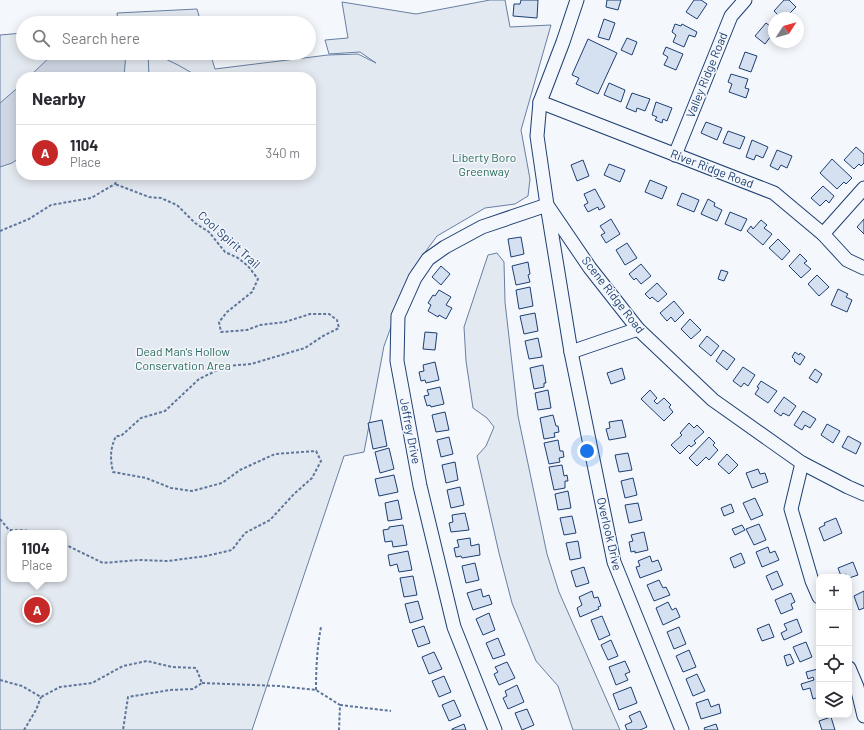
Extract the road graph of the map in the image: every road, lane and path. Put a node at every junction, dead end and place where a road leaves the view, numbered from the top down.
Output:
1 (577, 0) edge
2 (745, 0) edge
3 (540, 102) junction
4 (675, 154) junction
5 (117, 180) edge
6 (115, 184) junction
7 (864, 188) edge
8 (547, 205) junction
9 (0, 230) edge
10 (823, 234) junction
11 (864, 268) edge
12 (638, 329) junction
13 (571, 352) junction
14 (802, 462) junction
15 (864, 494) edge
16 (0, 520) edge
17 (9, 530) edge
18 (67, 545) edge
19 (816, 590) edge
20 (321, 627) dead end
21 (852, 675) edge
22 (0, 680) edge
23 (202, 683) junction
24 (316, 690) junction
25 (41, 697) junction
26 (340, 705) junction
27 (390, 711) dead end
28 (864, 716) edge
29 (24, 730) edge
30 (123, 730) edge
31 (339, 730) edge
32 (495, 730) edge
33 (682, 730) edge

1 - 3 street, Scene Ridge Road
2 - 4 street, Valley Ridge Road
3 - 4 street, River Ridge Road
3 - 8 street, Scene Ridge Road
4 - 10 street, River Ridge Road
5 - 6 path
6 - 9 path
6 - 18 path, Cool Spirit Trail
7 - 10 street
8 - 12 street, Scene Ridge Road
8 - 13 street, Overlook Drive
8 - 32 street, Jeffrey Drive
10 - 11 street, River Ridge Road
12 - 13 street
12 - 14 street, Scene Ridge Road
13 - 33 street, Overlook Drive
14 - 15 street, Scene Ridge Road
14 - 19 street
16 - 17 path
20 - 24 path
21 - 28 street
22 - 25 path
23 - 24 path
23 - 25 path
23 - 30 path
24 - 26 path
25 - 29 path
26 - 27 path
26 - 31 path

